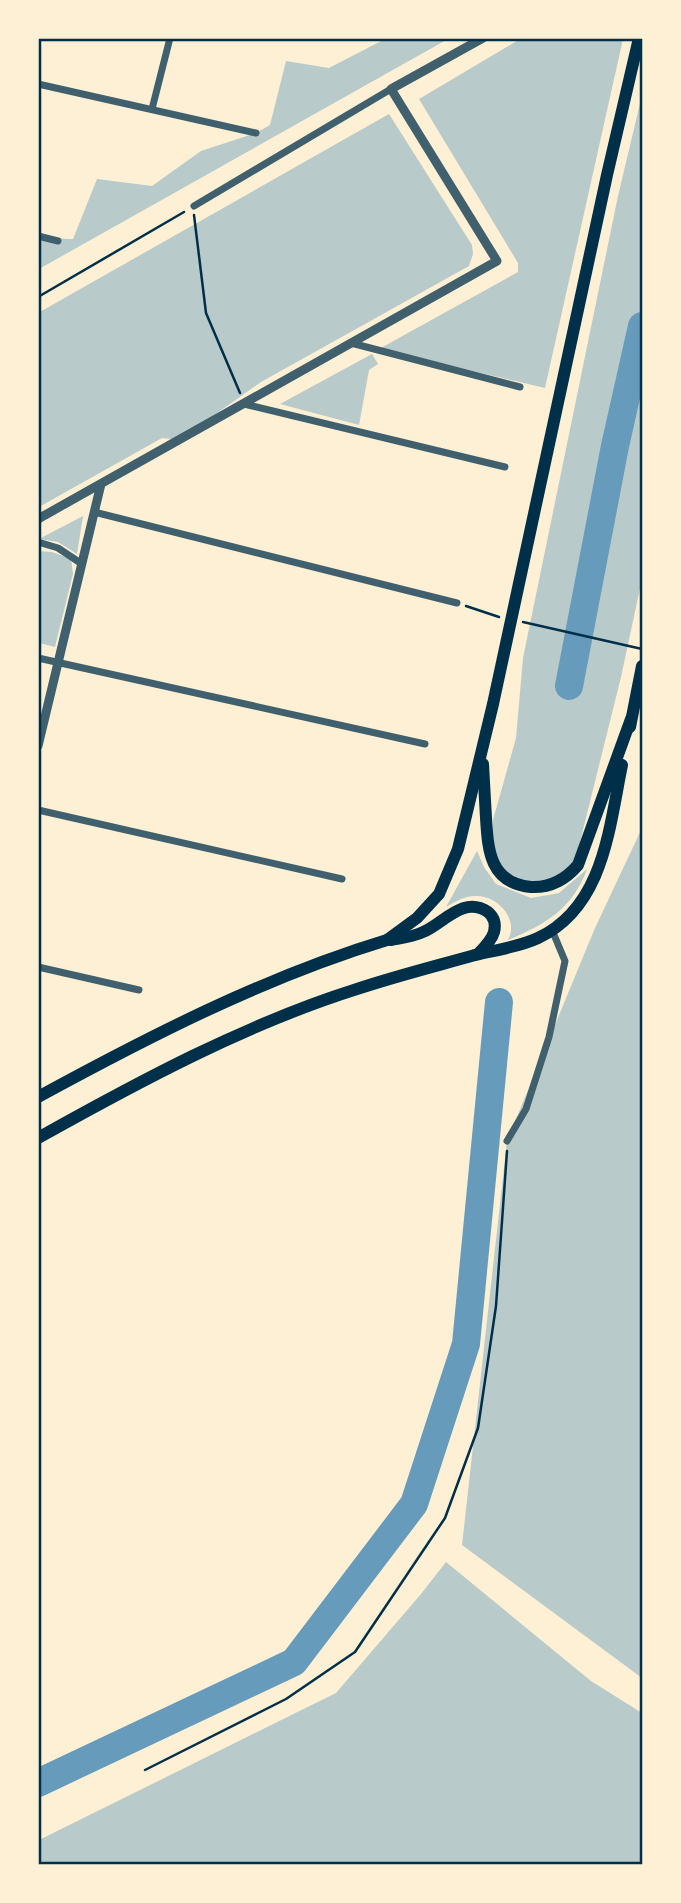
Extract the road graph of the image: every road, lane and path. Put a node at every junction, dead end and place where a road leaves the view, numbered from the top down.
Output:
1 (170, 38) edge
2 (483, 38) edge
3 (639, 38) edge
4 (38, 84) edge
5 (391, 89) junction
6 (152, 109) junction
7 (256, 133) dead end
8 (194, 206) junction
9 (38, 236) edge
10 (58, 241) dead end
11 (38, 297) edge
12 (351, 343) junction
13 (520, 387) dead end
14 (244, 404) junction
15 (505, 467) dead end
16 (101, 484) junction
17 (94, 512) junction
18 (38, 519) edge
19 (38, 542) edge
20 (82, 564) junction
21 (457, 603) joint
22 (502, 617) dead end
23 (515, 620) dead end
24 (642, 649) edge
25 (38, 658) edge
26 (58, 663) junction
27 (642, 666) edge
28 (631, 719) junction
29 (425, 744) dead end
30 (38, 746) edge
31 (482, 750) junction
32 (38, 810) edge
33 (341, 879) dead end
34 (552, 930) junction
35 (387, 940) junction
36 (475, 956) junction
37 (38, 967) edge
38 (139, 990) dead end
39 (38, 1097) edge
40 (38, 1138) edge
41 (507, 1141) joint
42 (145, 1770) dead end

1 - 6 street
2 - 5 street
3 - 31 main road
4 - 6 street
5 - 8 street
5 - 12 street
6 - 7 street
8 - 11 path
8 - 14 path
9 - 10 street
12 - 13 street
12 - 14 street
14 - 15 street
14 - 16 street
16 - 17 street
16 - 18 street
17 - 20 street
17 - 21 street
19 - 20 street
20 - 26 street
21 - 22 path
23 - 24 path
25 - 26 street
26 - 29 street
26 - 30 street
27 - 28 main road
28 - 31 main road
28 - 34 main road
31 - 35 main road
32 - 33 street
34 - 36 main road
34 - 41 street
35 - 36 main road
35 - 39 main road
36 - 40 main road
37 - 38 street
41 - 42 path

